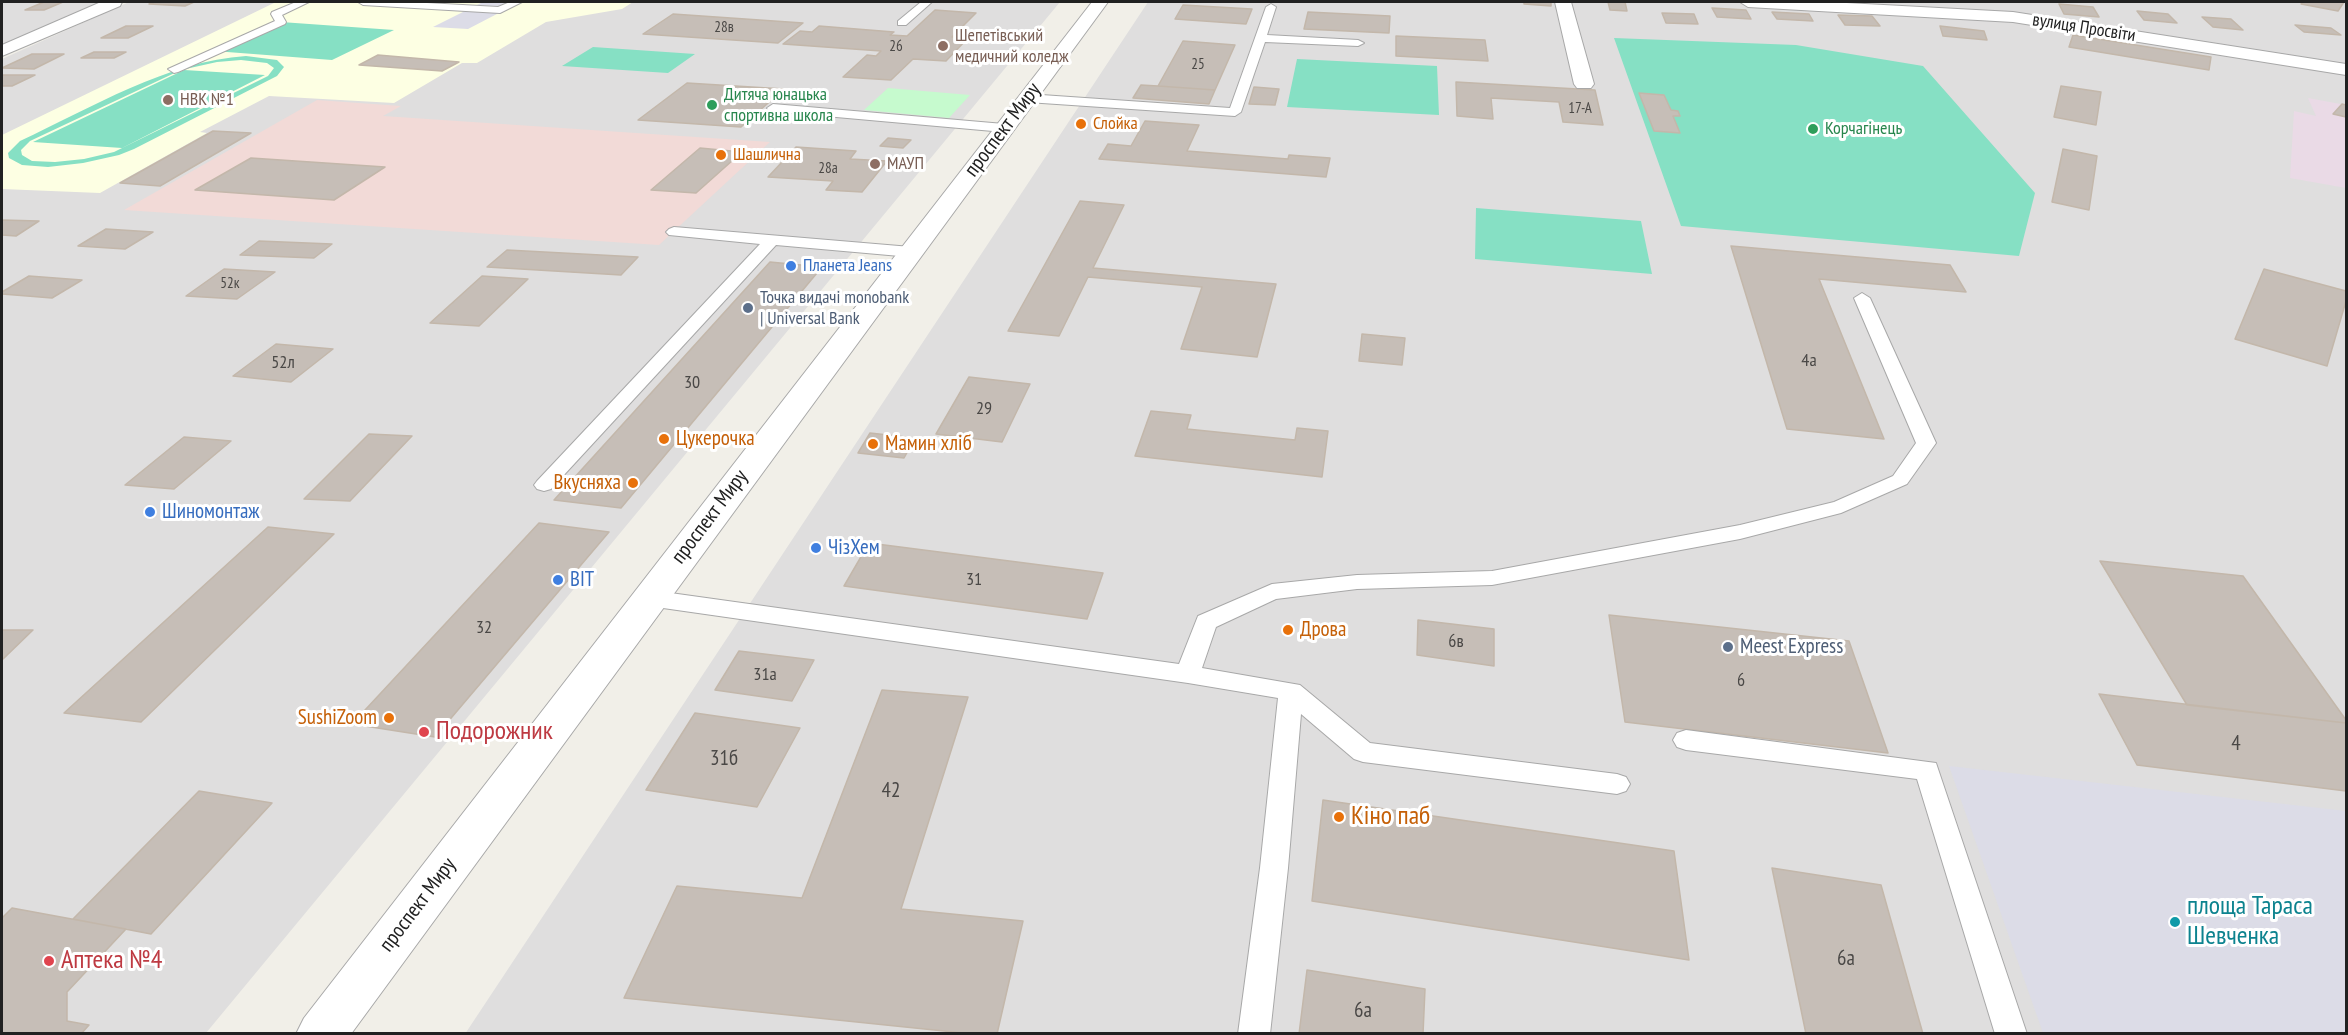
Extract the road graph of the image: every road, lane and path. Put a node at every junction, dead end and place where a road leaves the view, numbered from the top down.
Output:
1 (114, 2) edge
2 (304, 2) edge
3 (363, 2) edge
4 (517, 2) edge
5 (927, 2) edge
6 (1100, 2) edge
7 (1563, 2) edge
8 (1748, 2) edge
9 (1845, 4) edge
10 (1271, 7) dead end
11 (2015, 9) edge
12 (902, 23) dead end
13 (1261, 38) junction
14 (1358, 43) dead end
15 (2, 51) edge
16 (174, 69) dead end
17 (2346, 70) edge
18 (1584, 84) dead end
19 (1027, 98) junction
20 (773, 108) dead end
21 (1005, 128) junction
22 (674, 232) dead end
23 (772, 240) junction
24 (911, 252) junction
25 (1862, 298) dead end
26 (544, 484) dead end
27 (649, 598) junction
28 (1188, 674) junction
29 (1291, 691) junction
30 (1686, 741) dead end
31 (1617, 784) dead end
32 (321, 1034) edge
33 (1254, 1034) edge
34 (2011, 1034) edge

1 - 15 street
2 - 16 lane
3 - 4 lane
5 - 12 lane
6 - 19 street, проспект Миру
7 - 18 street
8 - 9 street, вулиця Просвіти
9 - 11 street, вулиця Просвіти
10 - 13 lane
11 - 17 street, вулиця Просвіти
13 - 14 lane
13 - 19 lane
19 - 21 street, проспект Миру
20 - 21 lane
21 - 24 street, проспект Миру
22 - 23 lane
23 - 24 lane
23 - 26 lane
24 - 27 street, проспект Миру
25 - 28 lane
27 - 28 lane
27 - 32 street, проспект Миру
28 - 29 lane
29 - 31 lane
29 - 33 lane
30 - 34 lane

